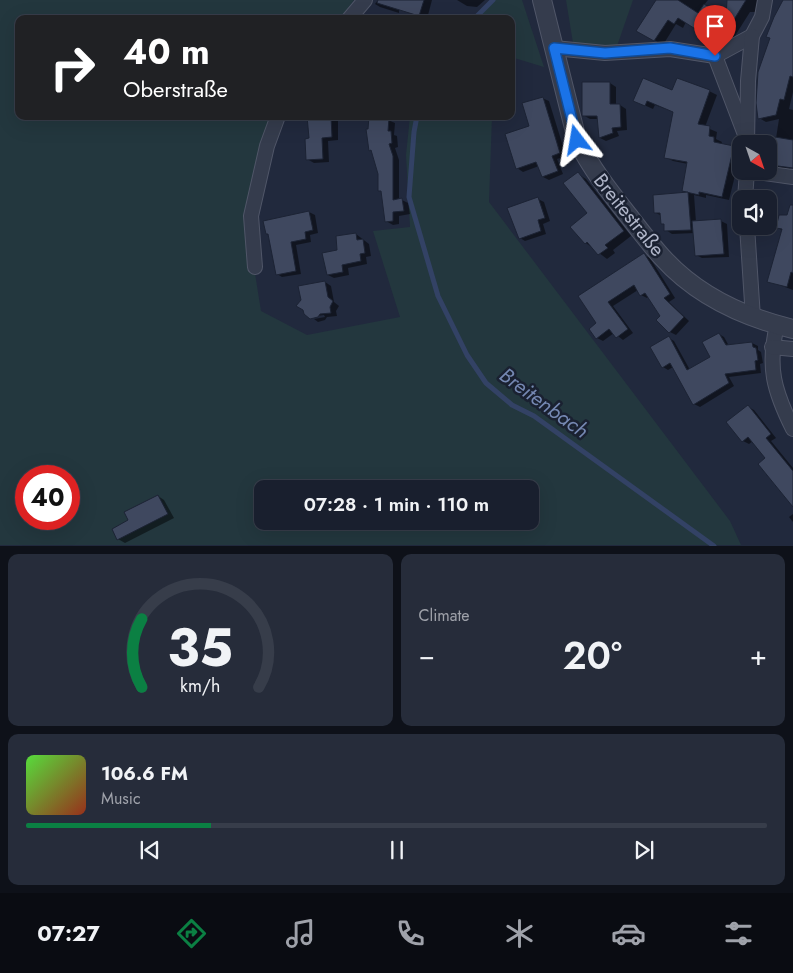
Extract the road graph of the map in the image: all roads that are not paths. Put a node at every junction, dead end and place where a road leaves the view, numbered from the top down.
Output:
1 (364, 0) edge
2 (542, 0) edge
3 (765, 0) edge
4 (352, 15) edge
5 (752, 36) junction
6 (554, 48) junction
7 (715, 56) junction
8 (277, 120) edge
9 (744, 135) edge
10 (747, 135) edge
11 (778, 175) edge
12 (793, 177) edge
13 (747, 235) edge
14 (255, 267) dead end
15 (753, 318) junction
16 (785, 327) edge
17 (772, 347) junction
18 (793, 350) edge
19 (793, 429) edge

1 - 4 street
2 - 6 street, Breitestraße
3 - 5 street
5 - 7 street
5 - 10 street
6 - 7 street
6 - 15 street, Breitestraße
7 - 9 street
8 - 14 street
11 - 12 street
13 - 15 street
15 - 16 street, Breitestraße
16 - 17 street
17 - 18 street
17 - 19 street

